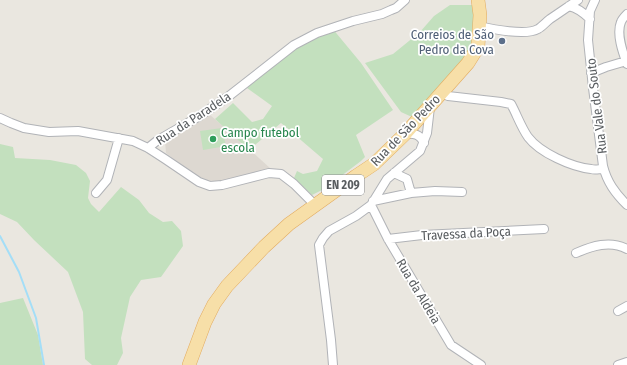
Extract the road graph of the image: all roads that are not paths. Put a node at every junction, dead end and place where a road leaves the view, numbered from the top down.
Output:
1 (405, 0) edge
2 (478, 0) edge
3 (578, 0) edge
4 (595, 0) edge
5 (569, 6) junction
6 (627, 14) edge
7 (590, 19) junction
8 (479, 26) junction
9 (626, 63) edge
10 (591, 73) junction
11 (441, 93) junction
12 (430, 105) junction
13 (0, 118) edge
14 (405, 134) junction
15 (118, 138) junction
16 (424, 142) junction
17 (148, 148) junction
18 (603, 169) junction
19 (394, 174) junction
20 (462, 192) dead end
21 (96, 193) dead end
22 (411, 193) junction
23 (372, 203) junction
24 (315, 205) junction
25 (627, 205) edge
26 (544, 229) dead end
27 (388, 239) junction
28 (627, 249) edge
29 (576, 253) dead end
30 (627, 306) edge
31 (618, 311) dead end
32 (627, 362) edge
33 (189, 365) edge
34 (333, 365) edge
35 (481, 365) edge
36 (618, 365) edge

1 - 17 street, Rua da Paradela
2 - 8 main road, Rua de São Pedro / EN 209
3 - 5 street
4 - 7 street, Rua Vale do Souto
5 - 7 street
5 - 8 street
6 - 9 street
7 - 10 street, Rua Vale do Souto
8 - 11 main road, Rua de São Pedro / EN 209
9 - 10 street
10 - 18 street, Rua Vale do Souto
11 - 12 main road, Rua de São Pedro / EN 209
11 - 18 street
12 - 14 main road, Rua de São Pedro / EN 209
12 - 16 street
13 - 15 street
14 - 16 street
14 - 24 main road, Rua de São Pedro / EN 209
15 - 17 street
15 - 21 street
16 - 19 street
17 - 24 street, Rua da Paradela
18 - 25 street, Rua Vale do Souto
19 - 22 street
19 - 23 street
20 - 22 street
22 - 23 street
23 - 27 street, Rua da Aldeia
23 - 34 street
24 - 33 main road, Rua de São Pedro / EN 209
26 - 27 street, Travessa da Poça
27 - 35 street, Rua da Aldeia
28 - 29 street
30 - 31 street
32 - 36 street

